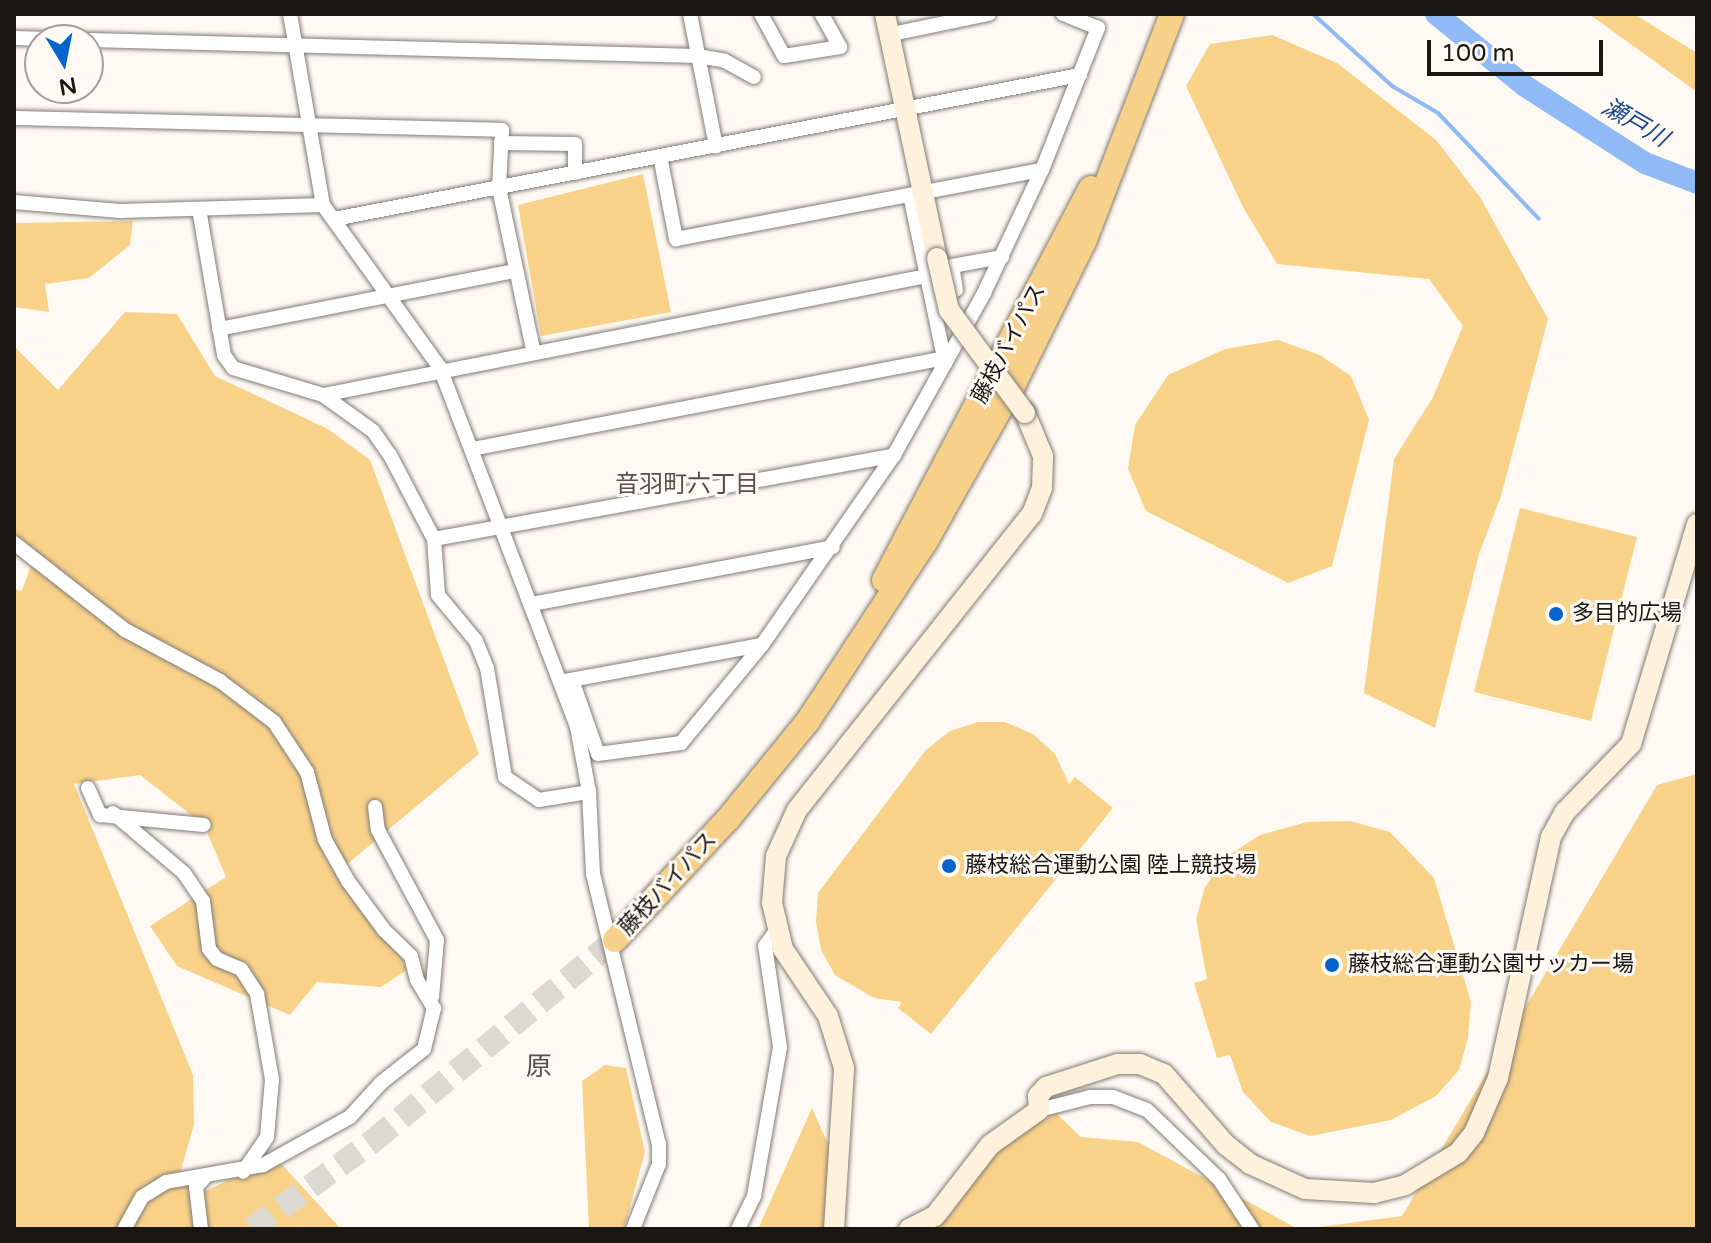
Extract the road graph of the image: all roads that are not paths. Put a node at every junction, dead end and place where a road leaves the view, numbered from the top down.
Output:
1 (290, 14) edge
2 (690, 14) edge
3 (761, 14) edge
4 (822, 14) edge
5 (885, 14) edge
6 (989, 14) edge
7 (1063, 14) edge
8 (1171, 14) edge
9 (892, 34) junction
10 (14, 38) edge
11 (296, 44) junction
12 (698, 56) junction
13 (1080, 75) junction
14 (754, 77) dead end
15 (907, 109) junction
16 (14, 118) edge
17 (309, 125) junction
18 (501, 143) junction
19 (716, 146) junction
20 (660, 156) junction
21 (1042, 170) junction
22 (575, 173) junction
23 (499, 188) junction
24 (917, 194) junction
25 (14, 202) edge
26 (323, 205) junction
27 (199, 209) junction
28 (334, 219) junction
29 (1002, 257) junction
30 (932, 267) junction
31 (516, 271) junction
32 (956, 290) dead end
33 (388, 295) junction
34 (219, 329) junction
35 (533, 350) junction
36 (945, 361) junction
37 (440, 368) junction
38 (323, 395) junction
39 (472, 449) junction
40 (894, 455) junction
41 (1697, 525) edge
42 (502, 529) junction
43 (434, 539) junction
44 (14, 543) edge
45 (833, 547) junction
46 (532, 604) junction
47 (762, 645) junction
48 (566, 681) junction
49 (88, 788) dead end
50 (589, 792) junction
51 (375, 807) dead end
52 (113, 813) junction
53 (204, 825) dead end
54 (778, 928) junction
55 (432, 997) junction
56 (1039, 1110) junction
57 (242, 1172) junction
58 (205, 1177) junction
59 (634, 1226) edge
60 (840, 1228) edge
61 (124, 1229) edge
62 (201, 1229) edge
63 (738, 1229) edge
64 (909, 1229) edge
65 (1252, 1229) edge

1 - 11 street
2 - 12 street
3 - 4 street
5 - 9 street
6 - 9 street
7 - 13 street
8 - 8 highway, 藤枝バイパス
9 - 15 street
10 - 11 street
11 - 12 street
11 - 17 street
12 - 14 street
12 - 19 street
13 - 15 street
13 - 21 street
15 - 19 street
15 - 24 street
16 - 17 street
17 - 18 street
17 - 26 street
18 - 22 street
18 - 23 street
19 - 20 street
20 - 22 street
20 - 24 street
21 - 24 street
21 - 29 street
22 - 23 street
23 - 28 street
23 - 31 street
24 - 30 street
25 - 27 street
26 - 27 street
26 - 28 street
27 - 34 street
28 - 33 street
29 - 32 street
29 - 36 street
30 - 35 street
30 - 36 street
30 - 54 street, bridge
31 - 33 street
31 - 35 street
33 - 34 street
33 - 37 street
34 - 38 street
35 - 37 street
36 - 39 street
36 - 40 street
37 - 38 street
37 - 39 street
38 - 43 street
39 - 42 street
40 - 42 street
40 - 45 street
41 - 56 street
42 - 43 street
42 - 46 street
43 - 50 street
44 - 55 street
45 - 46 street
45 - 47 street
46 - 48 street
47 - 48 street
47 - 48 street
48 - 50 street
49 - 52 street
50 - 59 street
51 - 55 street
52 - 53 street
52 - 57 street
54 - 60 street
54 - 63 street
55 - 57 street
56 - 64 street
56 - 65 street
57 - 58 street
58 - 61 street
58 - 62 street

